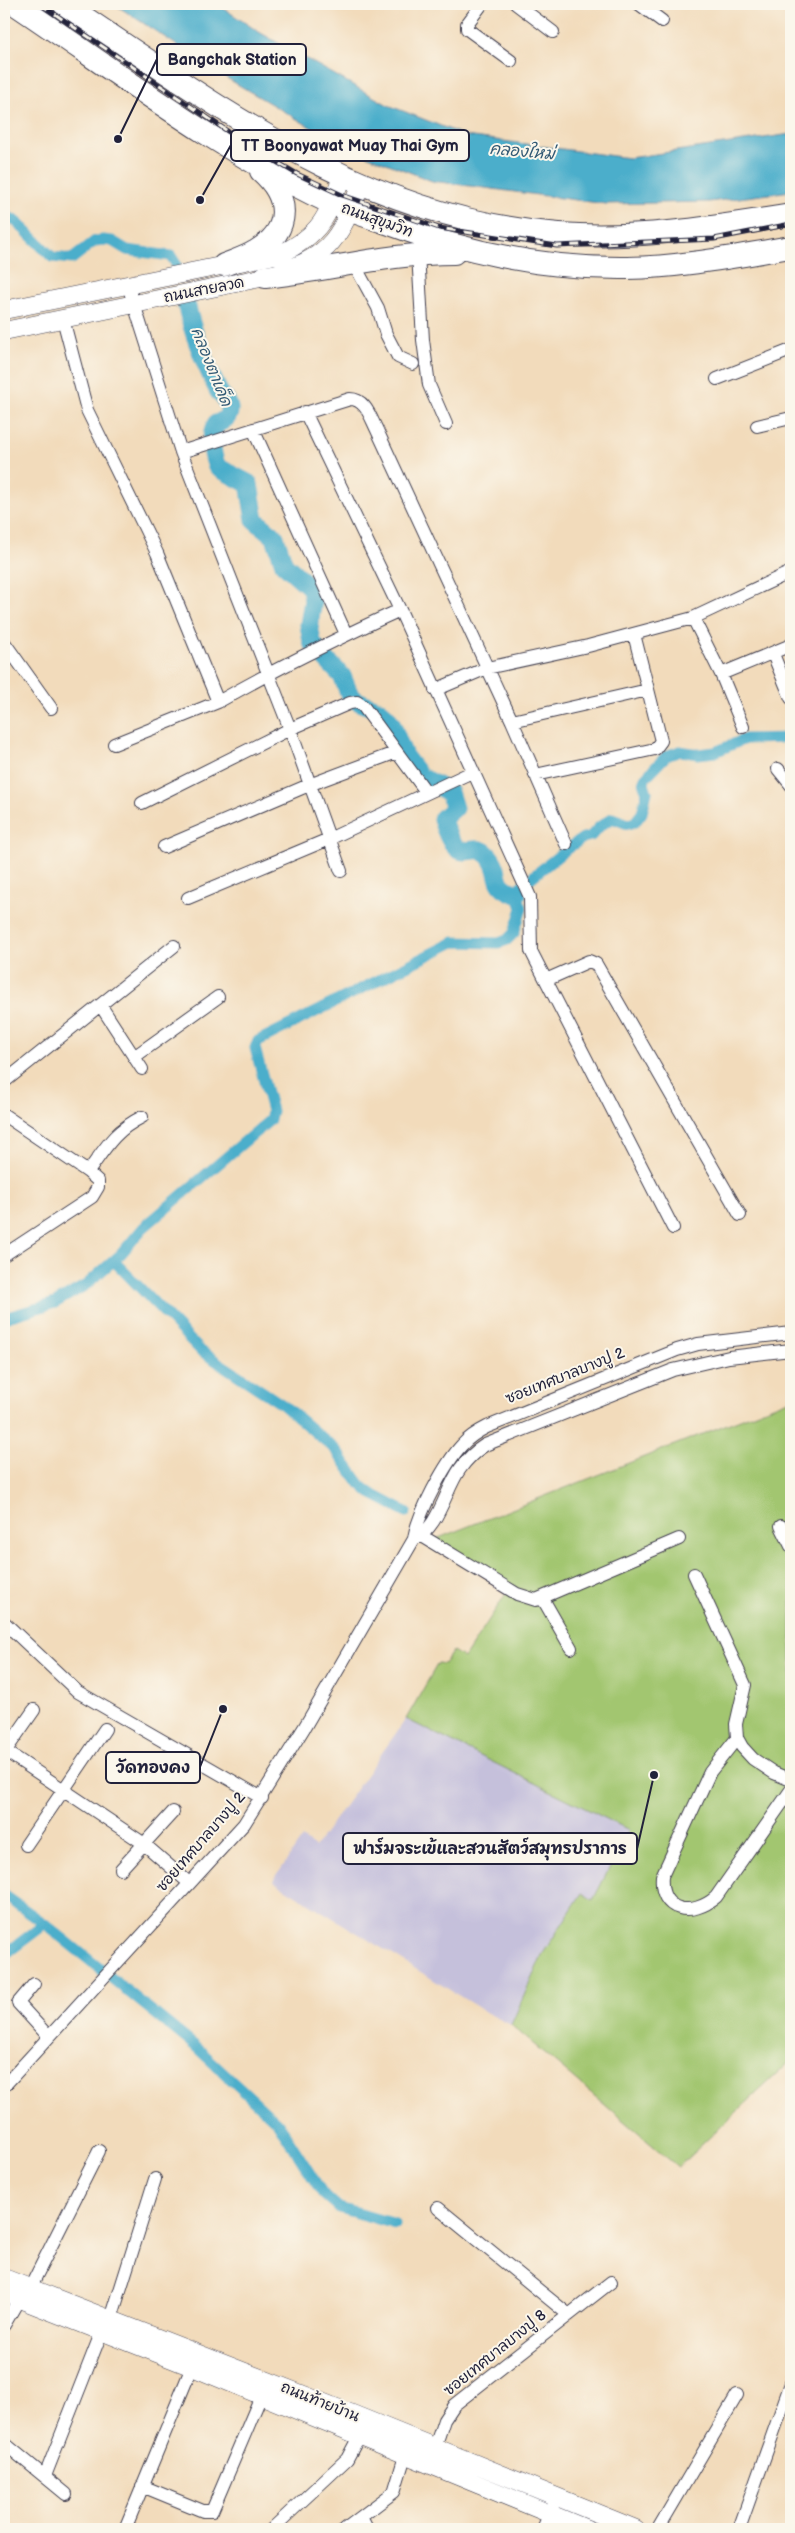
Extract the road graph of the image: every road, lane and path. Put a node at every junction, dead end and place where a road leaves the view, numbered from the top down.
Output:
1 (15, 4) edge
2 (64, 4) edge
3 (482, 4) edge
4 (516, 4) edge
5 (639, 4) edge
6 (662, 21) dead end
7 (553, 32) dead end
8 (511, 61) dead end
9 (242, 155) junction
10 (351, 180) junction
11 (342, 207) junction
12 (791, 215) edge
13 (791, 247) edge
14 (418, 253) junction
15 (487, 255) junction
16 (354, 264) junction
17 (224, 265) junction
18 (265, 277) junction
19 (128, 285) junction
20 (132, 304) junction
21 (4, 310) edge
22 (63, 319) junction
23 (4, 331) edge
24 (791, 350) edge
25 (413, 364) dead end
26 (716, 379) dead end
27 (305, 412) junction
28 (791, 418) edge
29 (446, 424) dead end
30 (757, 426) dead end
31 (253, 429) junction
32 (181, 452) junction
33 (791, 572) edge
34 (400, 610) junction
35 (693, 618) junction
36 (346, 634) junction
37 (634, 634) junction
38 (4, 642) edge
39 (791, 645) edge
40 (773, 654) junction
41 (487, 668) junction
42 (268, 673) junction
43 (721, 674) junction
44 (435, 690) junction
45 (648, 690) junction
46 (791, 698) edge
47 (218, 702) junction
48 (51, 708) dead end
49 (512, 721) junction
50 (743, 727) dead end
51 (290, 729) junction
52 (114, 744) dead end
53 (397, 752) junction
54 (778, 769) dead end
55 (472, 772) junction
56 (535, 775) junction
57 (309, 785) junction
58 (791, 785) edge
59 (428, 793) junction
60 (142, 803) dead end
61 (329, 839) junction
62 (566, 844) dead end
63 (164, 847) dead end
64 (341, 871) dead end
65 (188, 898) dead end
66 (174, 946) dead end
67 (546, 980) junction
68 (218, 997) dead end
69 (101, 1006) junction
70 (134, 1057) junction
71 (142, 1069) dead end
72 (4, 1082) edge
73 (4, 1115) edge
74 (142, 1117) dead end
75 (88, 1172) junction
76 (740, 1215) dead end
77 (673, 1228) dead end
78 (4, 1255) edge
79 (791, 1333) edge
80 (791, 1350) edge
81 (781, 1526) dead end
82 (418, 1538) junction
83 (679, 1539) dead end
84 (791, 1546) edge
85 (694, 1574) dead end
86 (543, 1599) junction
87 (4, 1622) edge
88 (571, 1648) dead end
89 (34, 1710) dead end
90 (105, 1729) dead end
91 (737, 1738) junction
92 (4, 1751) edge
93 (791, 1780) edge
94 (62, 1790) junction
95 (791, 1790) edge
96 (262, 1798) junction
97 (173, 1812) dead end
98 (143, 1843) junction
99 (26, 1845) dead end
100 (121, 1869) dead end
101 (188, 1882) junction
102 (34, 1984) dead end
103 (48, 2036) junction
104 (4, 2086) edge
105 (99, 2151) dead end
106 (154, 2178) dead end
107 (438, 2208) dead end
108 (4, 2278) edge
109 (611, 2282) dead end
110 (18, 2293) edge
111 (569, 2315) junction
112 (4, 2325) edge
113 (107, 2325) junction
114 (192, 2367) junction
115 (791, 2384) edge
116 (737, 2395) dead end
117 (261, 2396) junction
118 (367, 2420) junction
119 (360, 2437) junction
120 (4, 2443) edge
121 (435, 2448) junction
122 (405, 2456) junction
123 (44, 2476) junction
124 (142, 2486) junction
125 (66, 2494) dead end
126 (556, 2496) junction
127 (361, 2517) junction
128 (546, 2522) edge
129 (125, 2529) edge
130 (272, 2529) edge
131 (345, 2529) edge
132 (368, 2529) edge
133 (587, 2529) edge
134 (636, 2529) edge
135 (658, 2529) edge
136 (739, 2529) edge

1 - 9 highway, ถนนสุขุมวิท
2 - 10 highway, ถนนสุขุมวิท
3 - 8 street
4 - 7 street
5 - 6 street
9 - 11 highway, ถนนสุขุมวิท
9 - 17 highway
10 - 11 street, ถนนสายลวด
10 - 12 highway, ถนนสุขุมวิท
11 - 15 highway, ถนนสุขุมวิท
11 - 17 street, ถนนสายลวด
11 - 18 street, ถนนสายลวด
13 - 15 highway, ถนนสุขุมวิท
14 - 15 highway
14 - 16 highway
14 - 29 street
16 - 18 highway
16 - 25 street
17 - 19 street, ถนนสายลวด
18 - 20 street, ถนนสายลวด
19 - 20 street
19 - 21 street, ถนนสายลวด
20 - 22 street, ถนนสายลวด
20 - 32 street
22 - 23 street, ถนนสายลวด
22 - 47 street
24 - 26 street
27 - 31 street
27 - 34 street
27 - 41 street
28 - 30 street
31 - 32 street
31 - 36 street
32 - 42 street
33 - 35 street
34 - 36 street
34 - 44 street
35 - 37 street
35 - 43 street
36 - 42 street
37 - 41 street
37 - 45 street
38 - 48 street
39 - 40 street
40 - 43 street
40 - 46 street
41 - 44 street
41 - 49 street
42 - 47 street
42 - 51 street
43 - 50 street
44 - 55 street
45 - 49 street
45 - 56 street
47 - 52 street
49 - 56 street
51 - 53 street
51 - 57 street
51 - 60 street
53 - 57 street
53 - 59 street
54 - 58 street
55 - 59 street
55 - 67 street
56 - 62 street
57 - 61 street
57 - 63 street
59 - 61 street
61 - 64 street
61 - 65 street
66 - 69 street
67 - 76 street
67 - 77 street
68 - 70 street
69 - 70 street
69 - 72 street
70 - 71 street
73 - 75 street
74 - 75 street
75 - 78 street
79 - 82 street, ซอยเทศบาลบางปู 2
80 - 82 street, ซอยเทศบาลบางปู 2
81 - 84 street
82 - 86 street
82 - 96 street, ซอยเทศบาลบางปู 2
83 - 86 street
85 - 91 street
86 - 88 street
87 - 96 street
89 - 92 street
90 - 94 street
91 - 93 street
91 - 95 street
92 - 94 street
94 - 98 street
94 - 99 street
96 - 101 street, ซอยเทศบาลบางปู 2
97 - 98 street
98 - 100 street
98 - 101 street
101 - 103 street, ซอยเทศบาลบางปู 2
102 - 103 street
103 - 104 street, ซอยเทศบาลบางปู 2
105 - 110 street
106 - 113 street
107 - 111 street, ซอยเทศบาลบางปู 8
108 - 110 street, ถนนท้ายบ้าน
109 - 111 street, ซอยเทศบาลบางปู 8
110 - 112 street
110 - 113 street, ถนนท้ายบ้าน
111 - 121 street, ซอยเทศบาลบางปู 8
113 - 114 street, ถนนท้ายบ้าน
113 - 118 street, ถนนท้ายบ้าน
113 - 123 street
114 - 117 street, ถนนท้ายบ้าน
114 - 124 street
115 - 136 street
116 - 135 street
117 - 119 street, ถนนท้ายบ้าน
117 - 124 street
118 - 119 street
118 - 121 street, ถนนท้ายบ้าน
119 - 122 street, ถนนท้ายบ้าน
119 - 130 street
120 - 123 street
121 - 126 street, ถนนท้ายบ้าน
122 - 127 street
122 - 128 street, ถนนท้ายบ้าน
123 - 125 street
124 - 129 street
126 - 128 street
126 - 134 street, ถนนท้ายบ้าน
127 - 131 street
127 - 132 street
128 - 133 street, ถนนท้ายบ้าน

